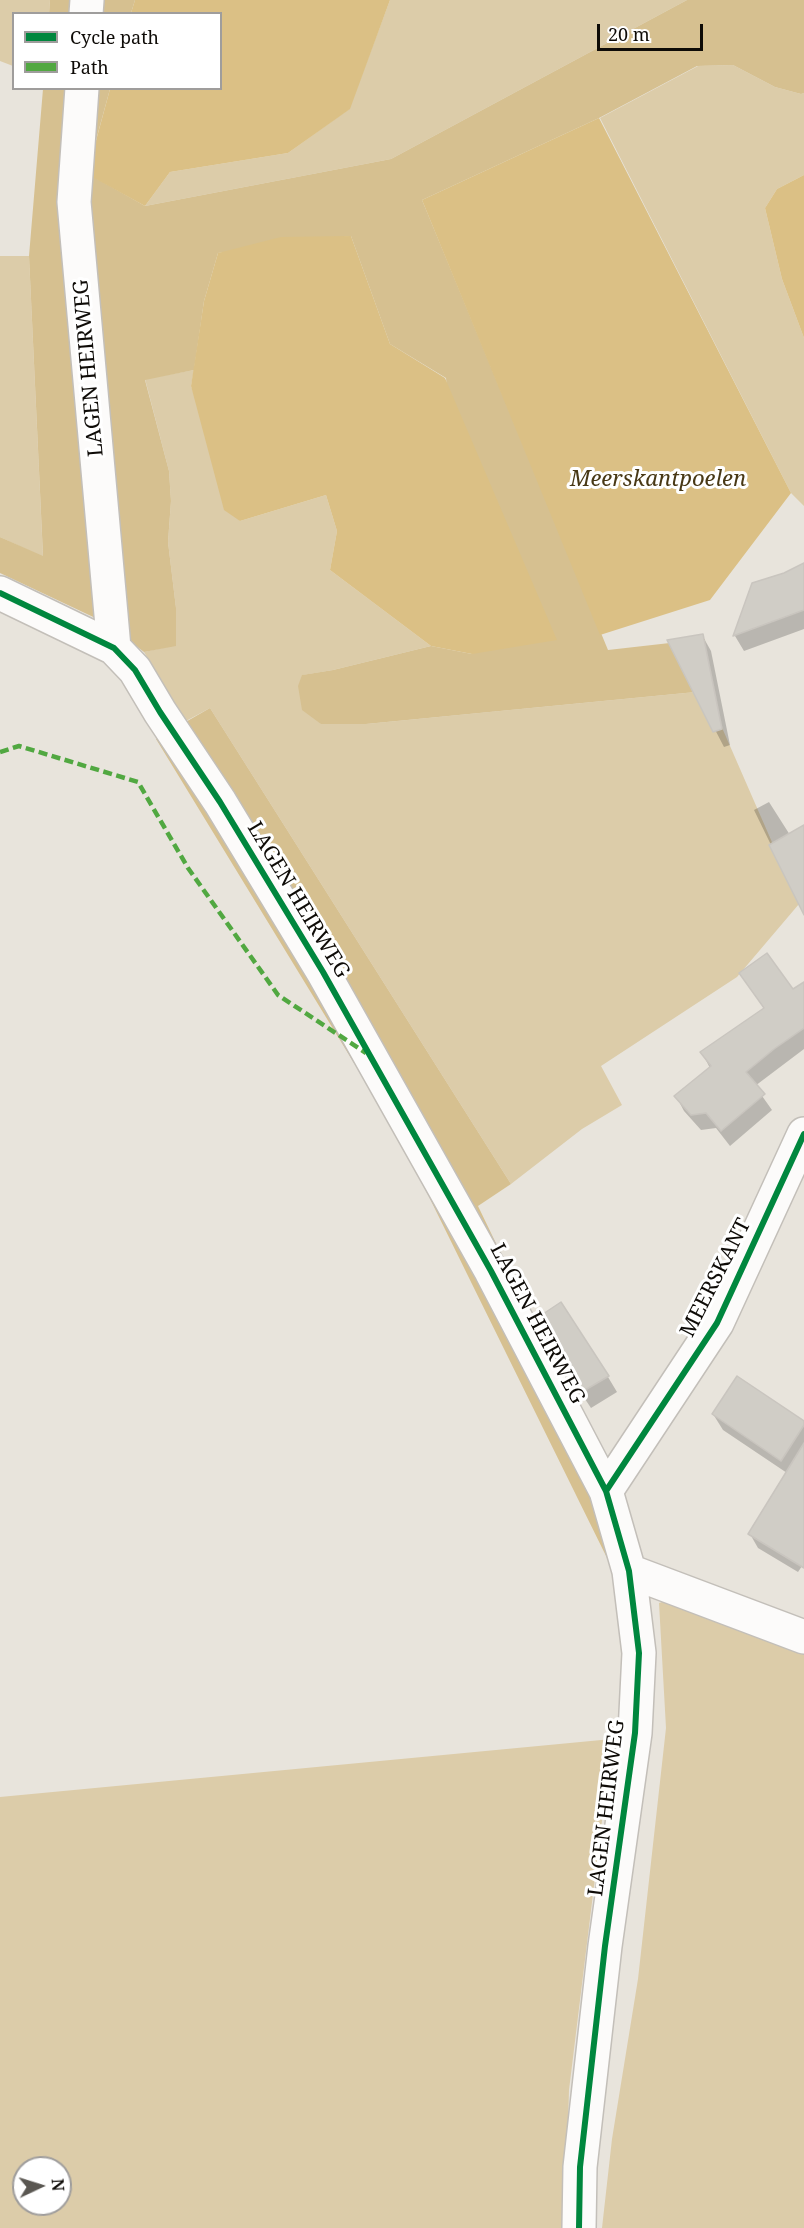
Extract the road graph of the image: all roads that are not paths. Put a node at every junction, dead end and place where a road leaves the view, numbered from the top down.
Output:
1 (82, 90) edge
2 (0, 593) edge
3 (114, 648) junction
4 (804, 1134) edge
5 (606, 1491) junction
6 (629, 1571) junction
7 (804, 1637) edge
8 (579, 2228) edge

1 - 3 street, LAGEN HEIRWEG
2 - 3 street, LAGEN HEIRWEG
3 - 5 street, LAGEN HEIRWEG
4 - 5 street, MEERSKANT
5 - 6 street, LAGEN HEIRWEG
6 - 7 street
6 - 8 street, LAGEN HEIRWEG

